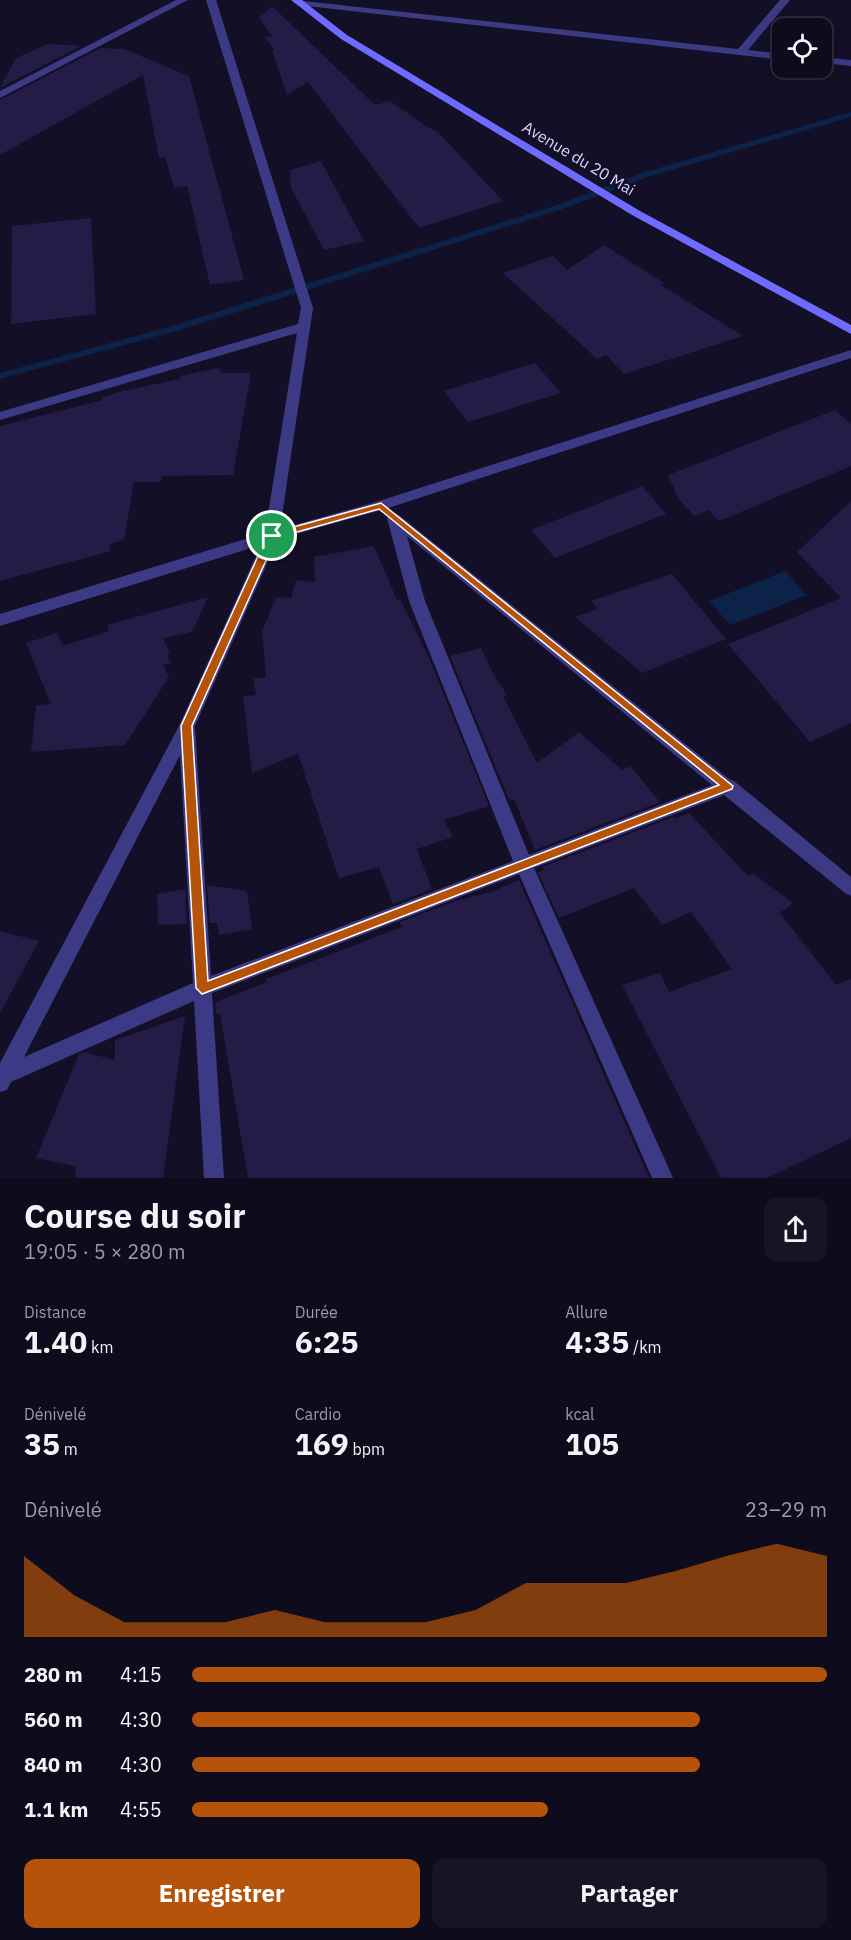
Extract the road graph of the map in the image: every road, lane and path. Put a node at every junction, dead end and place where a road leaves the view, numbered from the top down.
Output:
1 (183, 0) edge
2 (211, 0) edge
3 (785, 0) edge
4 (297, 1) edge
5 (740, 53) junction
6 (772, 56) edge
7 (832, 61) edge
8 (851, 63) edge
9 (0, 95) edge
10 (306, 326) junction
11 (851, 330) edge
12 (851, 354) edge
13 (0, 416) edge
14 (381, 506) junction
15 (395, 519) junction
16 (272, 536) junction
17 (0, 620) edge
18 (187, 726) junction
19 (728, 786) junction
20 (524, 865) junction
21 (851, 888) edge
22 (202, 988) junction
23 (1, 1079) edge
24 (214, 1178) edge
25 (663, 1178) edge

1 - 9 street
2 - 10 street
3 - 5 street
4 - 5 street
4 - 11 street, Avenue du 20 Mai
5 - 6 street
7 - 8 street
10 - 13 street
10 - 16 street
12 - 14 street
14 - 15 street
14 - 16 street
15 - 19 street
15 - 20 street
16 - 17 street
16 - 18 street
18 - 22 street
18 - 23 street
19 - 20 street
19 - 21 street
20 - 22 street
20 - 25 street
22 - 23 street
22 - 24 street

